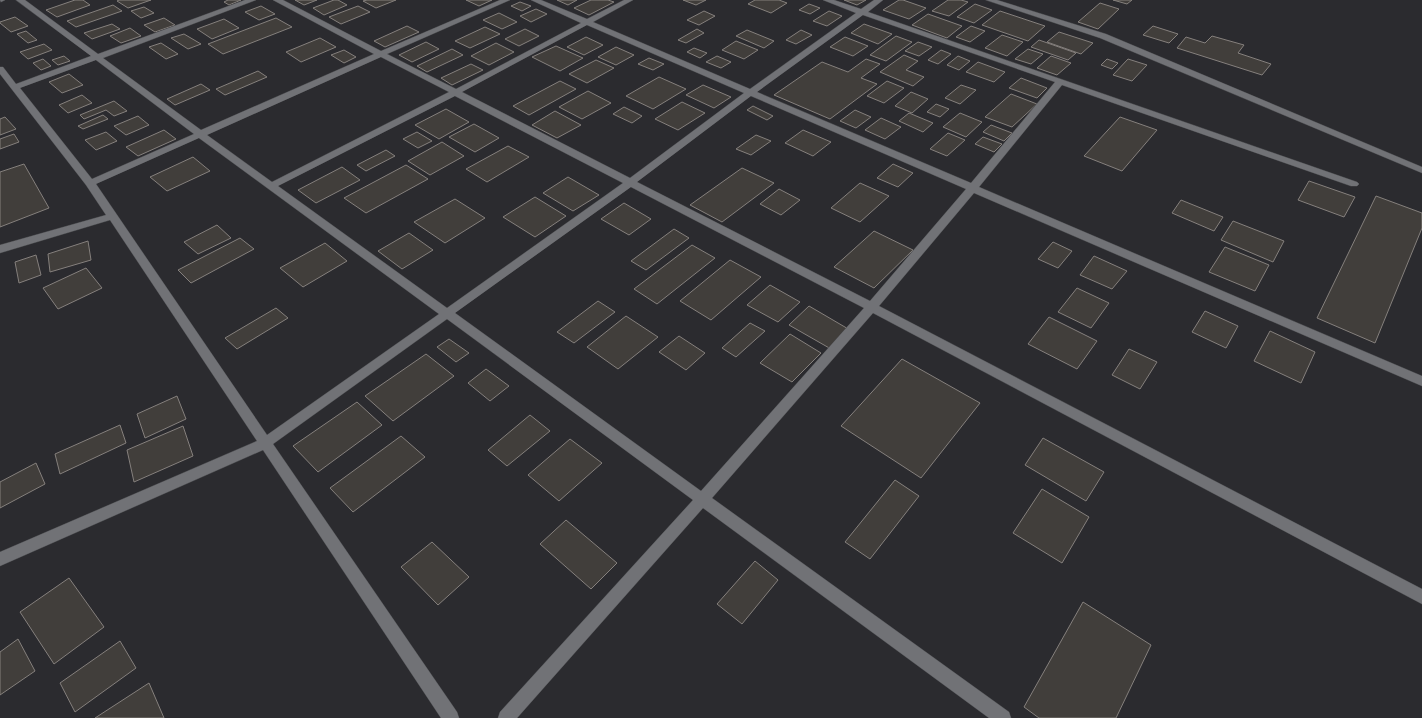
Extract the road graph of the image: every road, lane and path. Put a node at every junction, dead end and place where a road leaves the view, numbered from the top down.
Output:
1 (20, 0) edge
2 (252, 0) edge
3 (277, 0) edge
4 (506, 0) edge
5 (535, 0) edge
6 (629, 0) edge
7 (827, 0) edge
8 (879, 0) edge
9 (990, 0) edge
10 (862, 12) junction
11 (587, 22) junction
12 (380, 54) junction
13 (96, 57) junction
14 (0, 69) edge
15 (1060, 82) junction
16 (15, 87) junction
17 (750, 92) junction
18 (454, 93) junction
19 (200, 134) junction
20 (1422, 170) edge
21 (90, 183) junction
22 (630, 183) junction
23 (1354, 184) dead end
24 (271, 186) junction
25 (974, 188) junction
26 (113, 216) junction
27 (0, 249) edge
28 (871, 307) junction
29 (447, 314) junction
30 (1422, 381) edge
31 (265, 443) junction
32 (702, 500) junction
33 (0, 559) edge
34 (1422, 597) edge
35 (451, 718) edge
36 (506, 718) edge
37 (1003, 718) edge

1 - 13 street
2 - 13 street
3 - 12 street
4 - 12 street
5 - 11 street
6 - 11 street
7 - 10 street
8 - 10 street
9 - 20 street
10 - 15 street
10 - 17 street
11 - 17 street
11 - 18 street
12 - 18 street
12 - 19 street
13 - 16 street
13 - 19 street
14 - 16 street
15 - 23 street
15 - 25 street
16 - 21 street
17 - 22 street
17 - 25 street
18 - 22 street
18 - 24 street
19 - 21 street
19 - 24 street
21 - 26 street
22 - 28 street
22 - 29 street
24 - 29 street
25 - 28 street
25 - 30 street
26 - 27 street
26 - 31 street
28 - 32 street
28 - 34 street
29 - 31 street
29 - 32 street
31 - 33 street
31 - 35 street
32 - 36 street
32 - 37 street

